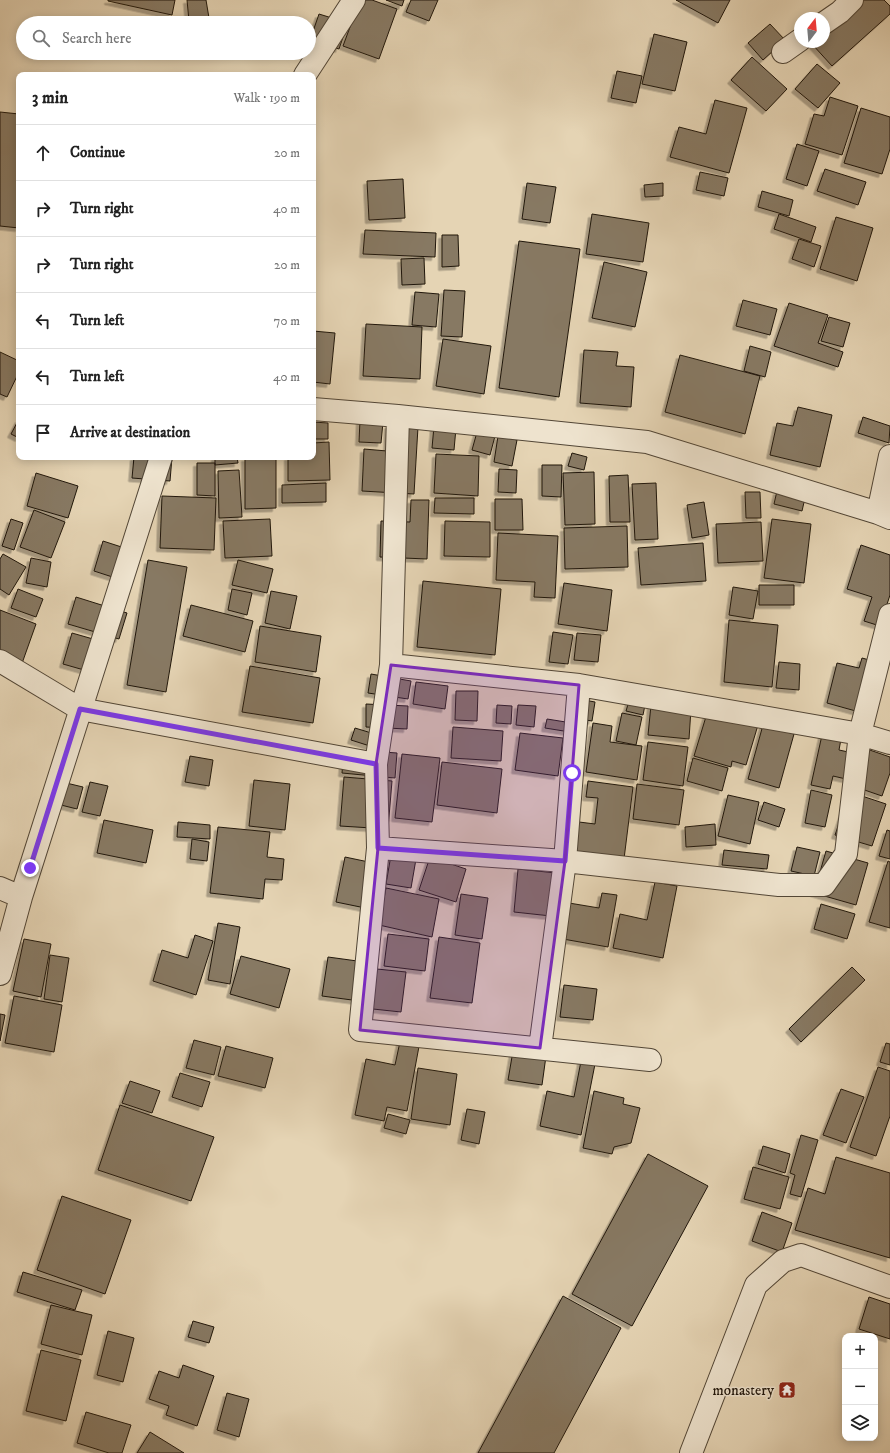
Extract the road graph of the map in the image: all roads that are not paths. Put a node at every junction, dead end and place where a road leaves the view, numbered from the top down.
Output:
1 (354, 0) edge
2 (852, 0) edge
3 (830, 19) edge
4 (316, 58) edge
5 (315, 60) edge
6 (307, 72) edge
7 (316, 409) edge
8 (398, 416) junction
9 (890, 456) edge
10 (160, 460) edge
11 (884, 516) edge
12 (890, 615) edge
13 (0, 661) edge
14 (391, 664) junction
15 (579, 684) junction
16 (80, 709) junction
17 (860, 734) junction
18 (890, 743) edge
19 (376, 764) junction
20 (378, 848) junction
21 (565, 861) junction
22 (0, 888) edge
23 (20, 897) junction
24 (0, 974) edge
25 (540, 1048) junction
26 (650, 1060) dead end
27 (890, 1287) edge
28 (691, 1453) edge

1 - 4 street
2 - 3 street
5 - 6 street
7 - 8 street
8 - 11 street
8 - 14 street
9 - 11 street
10 - 16 street
12 - 17 street
13 - 16 street
14 - 15 street
14 - 19 street
15 - 17 street
15 - 21 street
16 - 19 street
16 - 23 street
17 - 18 street
17 - 21 street
19 - 20 street
20 - 21 street
20 - 25 street
21 - 25 street
22 - 23 street
23 - 24 street
25 - 26 street
27 - 28 street

